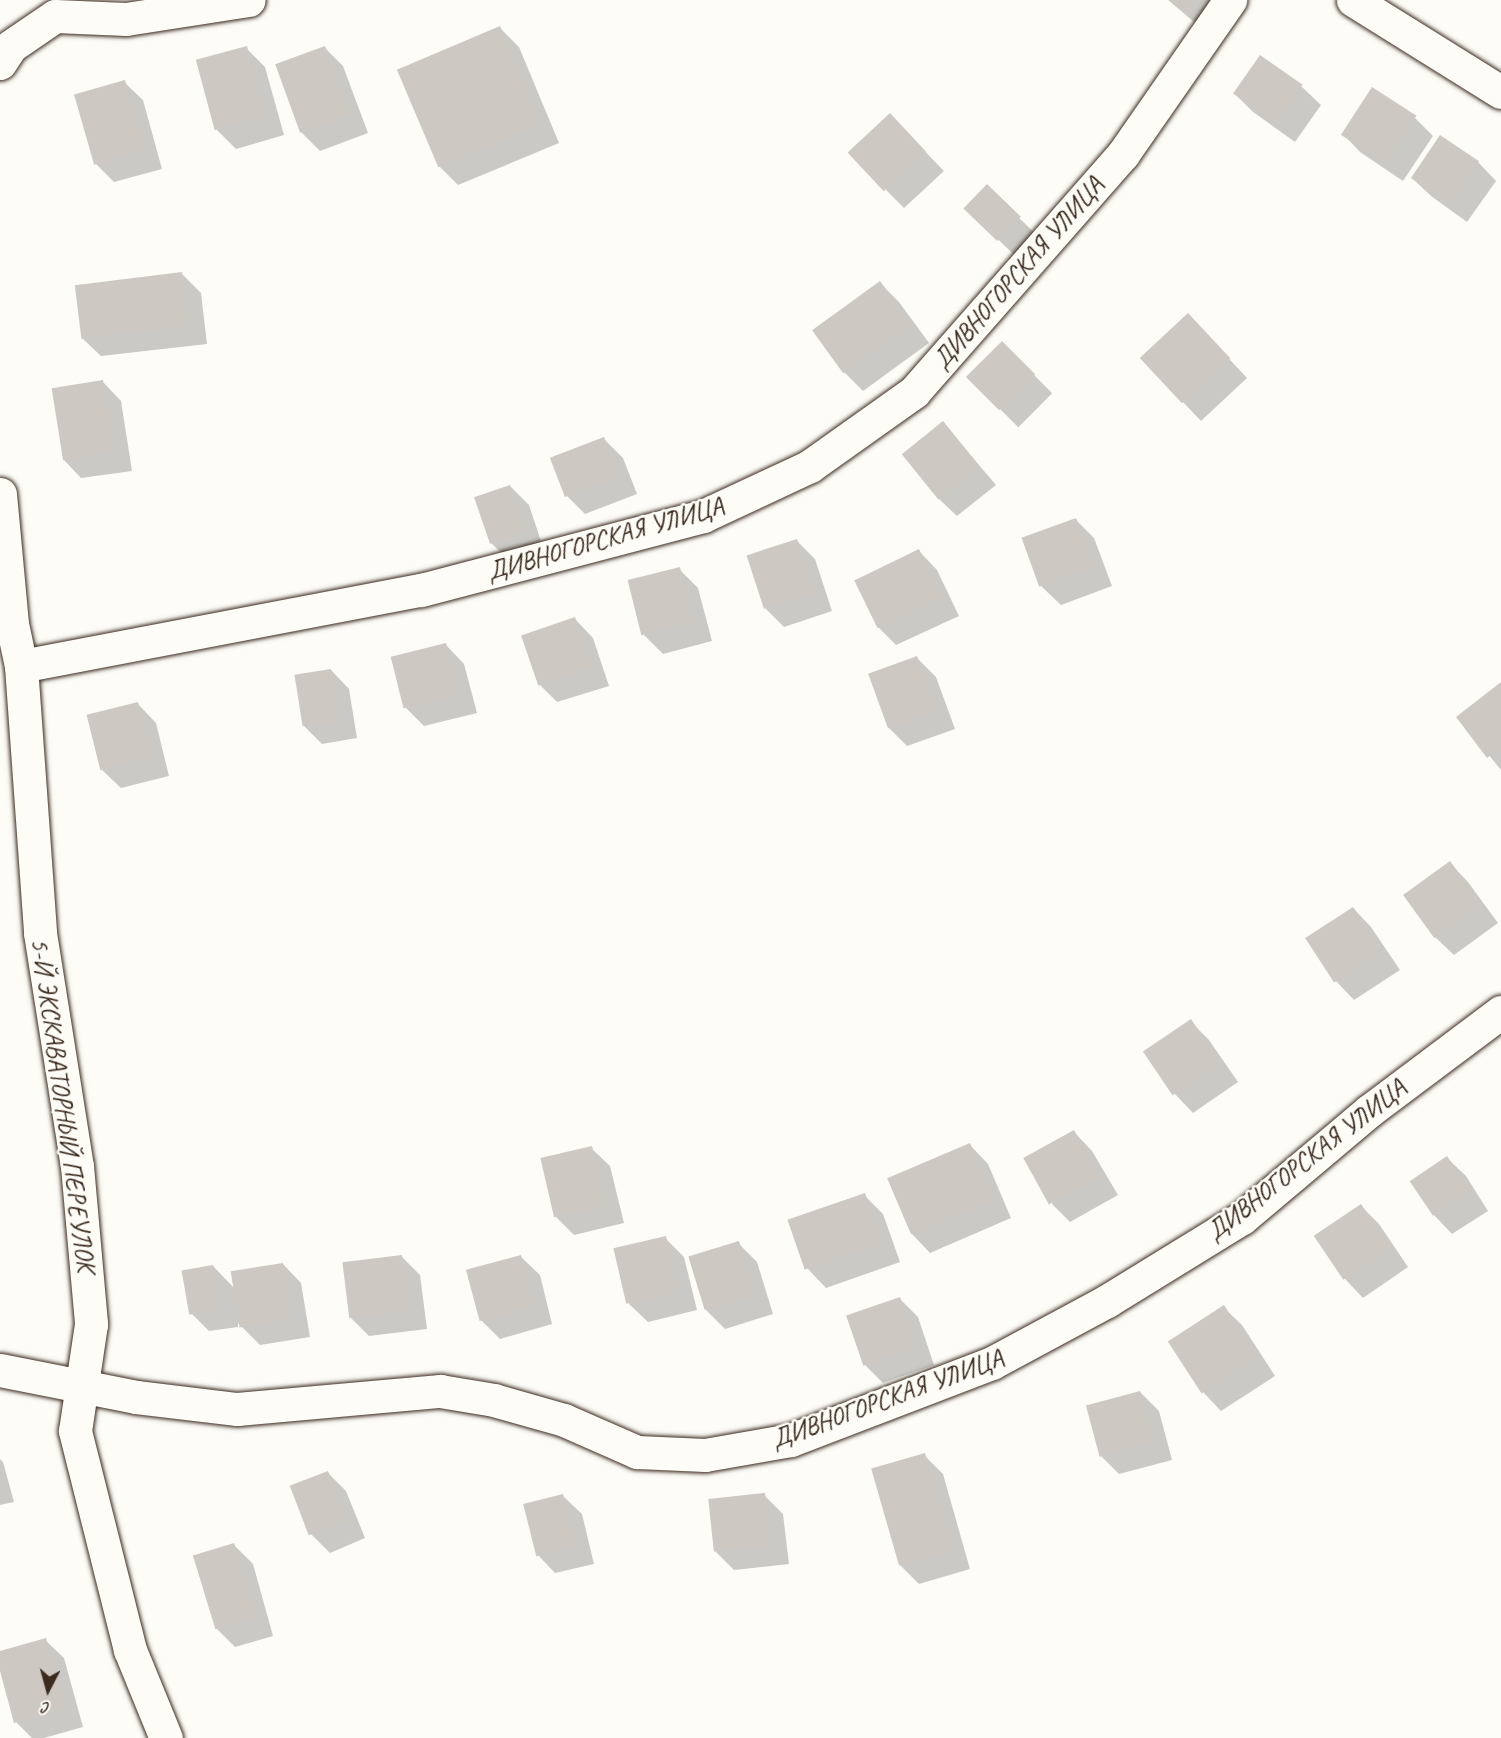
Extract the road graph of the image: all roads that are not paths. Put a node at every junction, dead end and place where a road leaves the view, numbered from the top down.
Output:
1 (249, 0) edge
2 (1230, 0) edge
3 (1353, 0) edge
4 (53, 8) edge
5 (0, 63) edge
6 (1501, 92) edge
7 (0, 494) edge
8 (6, 623) edge
9 (21, 666) junction
10 (1501, 1012) edge
11 (0, 1370) edge
12 (81, 1386) junction
13 (166, 1738) edge

1 - 4 street
2 - 9 street, ДИВНОГОРСКАЯ УЛИЦА
3 - 6 street
4 - 5 street
7 - 8 street, 5-Й ЭКСКАВАТОРНЫЙ ПЕРЕУЛОК
8 - 9 street, 5-Й ЭКСКАВАТОРНЫЙ ПЕРЕУЛОК
9 - 12 street, 5-Й ЭКСКАВАТОРНЫЙ ПЕРЕУЛОК
10 - 12 street, ДИВНОГОРСКАЯ УЛИЦА
11 - 12 street, ДИВНОГОРСКАЯ УЛИЦА
12 - 13 street, 5-Й ЭКСКАВАТОРНЫЙ ПЕРЕУЛОК

